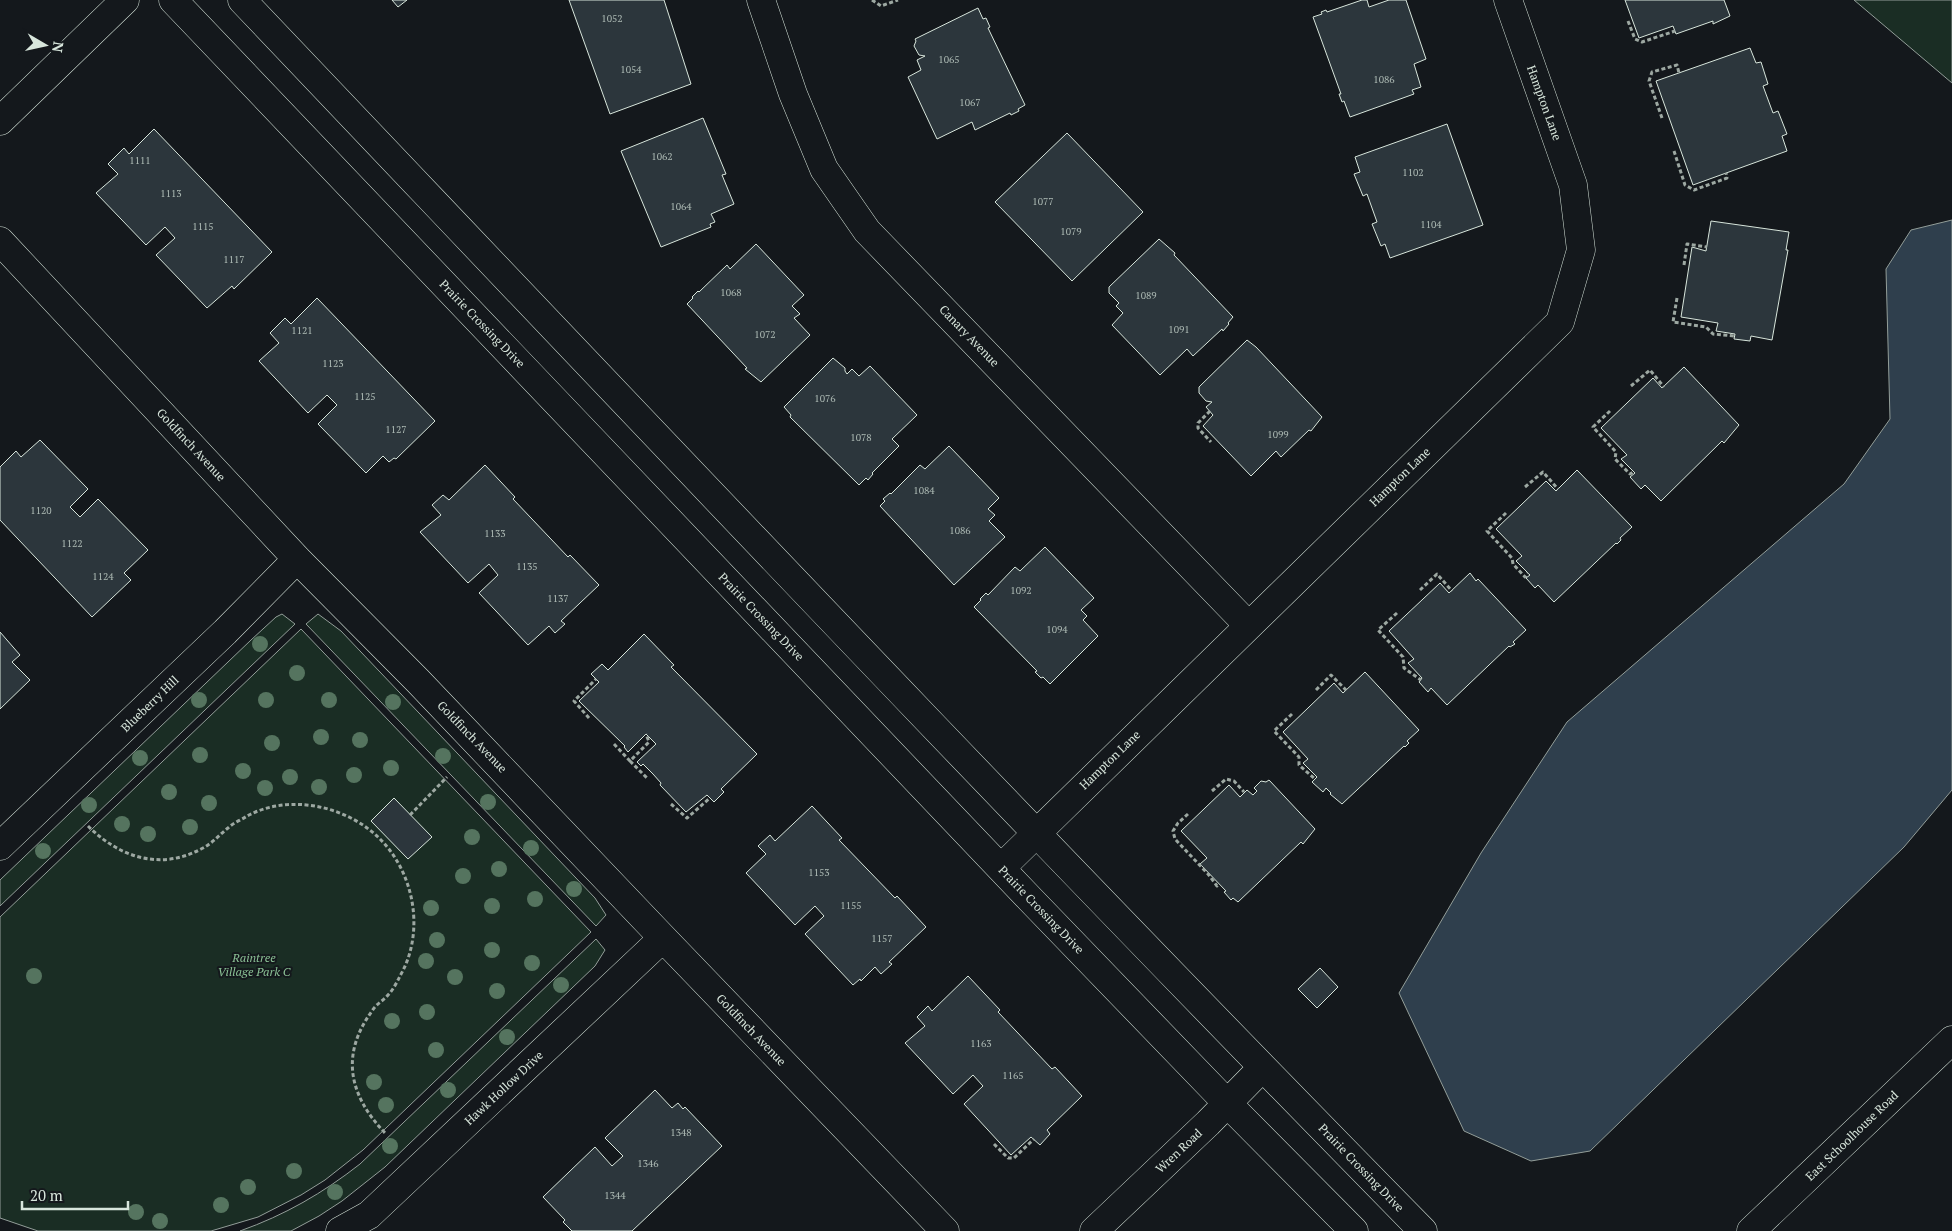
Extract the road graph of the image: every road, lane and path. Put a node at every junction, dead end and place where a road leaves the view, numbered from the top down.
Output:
1 (125, 0) edge
2 (173, 0) edge
3 (242, 0) edge
4 (761, 0) edge
5 (872, 0) edge
6 (898, 0) edge
7 (1508, 0) edge
8 (1628, 21) dead end
9 (1675, 31) dead end
10 (1679, 73) dead end
11 (1662, 118) dead end
12 (0, 122) edge
13 (1674, 151) dead end
14 (1726, 173) dead end
15 (0, 241) edge
16 (1707, 247) dead end
17 (1684, 265) dead end
18 (1677, 298) dead end
19 (1734, 336) dead end
20 (1632, 386) dead end
21 (1664, 387) dead end
22 (1610, 411) dead end
23 (1210, 412) dead end
24 (1212, 442) dead end
25 (1633, 472) dead end
26 (1525, 487) dead end
27 (1558, 489) dead end
28 (1506, 513) dead end
29 (297, 559) junction
30 (1528, 573) dead end
31 (1420, 590) dead end
32 (1452, 590) dead end
33 (1396, 613) dead end
34 (1248, 625) junction
35 (596, 679) dead end
36 (1420, 680) dead end
37 (1316, 690) dead end
38 (1346, 690) dead end
39 (1292, 714) dead end
40 (589, 718) dead end
41 (646, 734) dead end
42 (649, 742) junction
43 (614, 744) dead end
44 (654, 746) dead end
45 (630, 761) junction
46 (447, 777) dead end
47 (648, 779) dead end
48 (1315, 779) dead end
49 (1212, 791) dead end
50 (1244, 792) dead end
51 (710, 798) dead end
52 (671, 804) dead end
53 (1188, 814) dead end
54 (410, 815) dead end
55 (88, 826) dead end
56 (1036, 832) junction
57 (0, 846) edge
58 (1000, 868) junction
59 (1219, 884) dead end
60 (662, 938) junction
61 (1952, 1040) edge
62 (1262, 1068) junction
63 (1227, 1103) junction
64 (385, 1132) dead end
65 (1034, 1139) dead end
66 (994, 1144) dead end
67 (340, 1231) edge
68 (945, 1231) edge
69 (1094, 1231) edge
70 (1354, 1231) edge
71 (1422, 1231) edge
72 (1751, 1231) edge

1 - 12 street
2 - 58 street, Prairie Crossing Drive
3 - 56 street, Prairie Crossing Drive
4 - 34 street, Canary Avenue
5 - 6 path
7 - 34 street, Hampton Lane
8 - 9 path
10 - 11 path
13 - 14 path
15 - 29 street, Goldfinch Avenue
16 - 17 path
18 - 19 path
20 - 21 path
22 - 25 path
23 - 24 path
26 - 27 path
28 - 30 path
29 - 57 street, Blueberry Hill
29 - 60 street, Goldfinch Avenue
31 - 32 path
33 - 36 path
34 - 56 street, Hampton Lane
35 - 40 path
37 - 38 path
39 - 48 path
41 - 42 path
42 - 44 path
42 - 45 path
43 - 45 path
45 - 47 path
46 - 54 path
49 - 50 path
51 - 52 path
53 - 59 path
55 - 64 path
56 - 58 street, Hampton Lane
56 - 62 street, Prairie Crossing Drive
58 - 63 street, Prairie Crossing Drive
60 - 67 street, Hawk Hollow Drive
60 - 68 street, Goldfinch Avenue
61 - 72 street, East Schoolhouse Road
62 - 63 street, Wren Road
62 - 71 street, Prairie Crossing Drive
63 - 69 street, Wren Road
63 - 70 street, Prairie Crossing Drive
65 - 66 path

